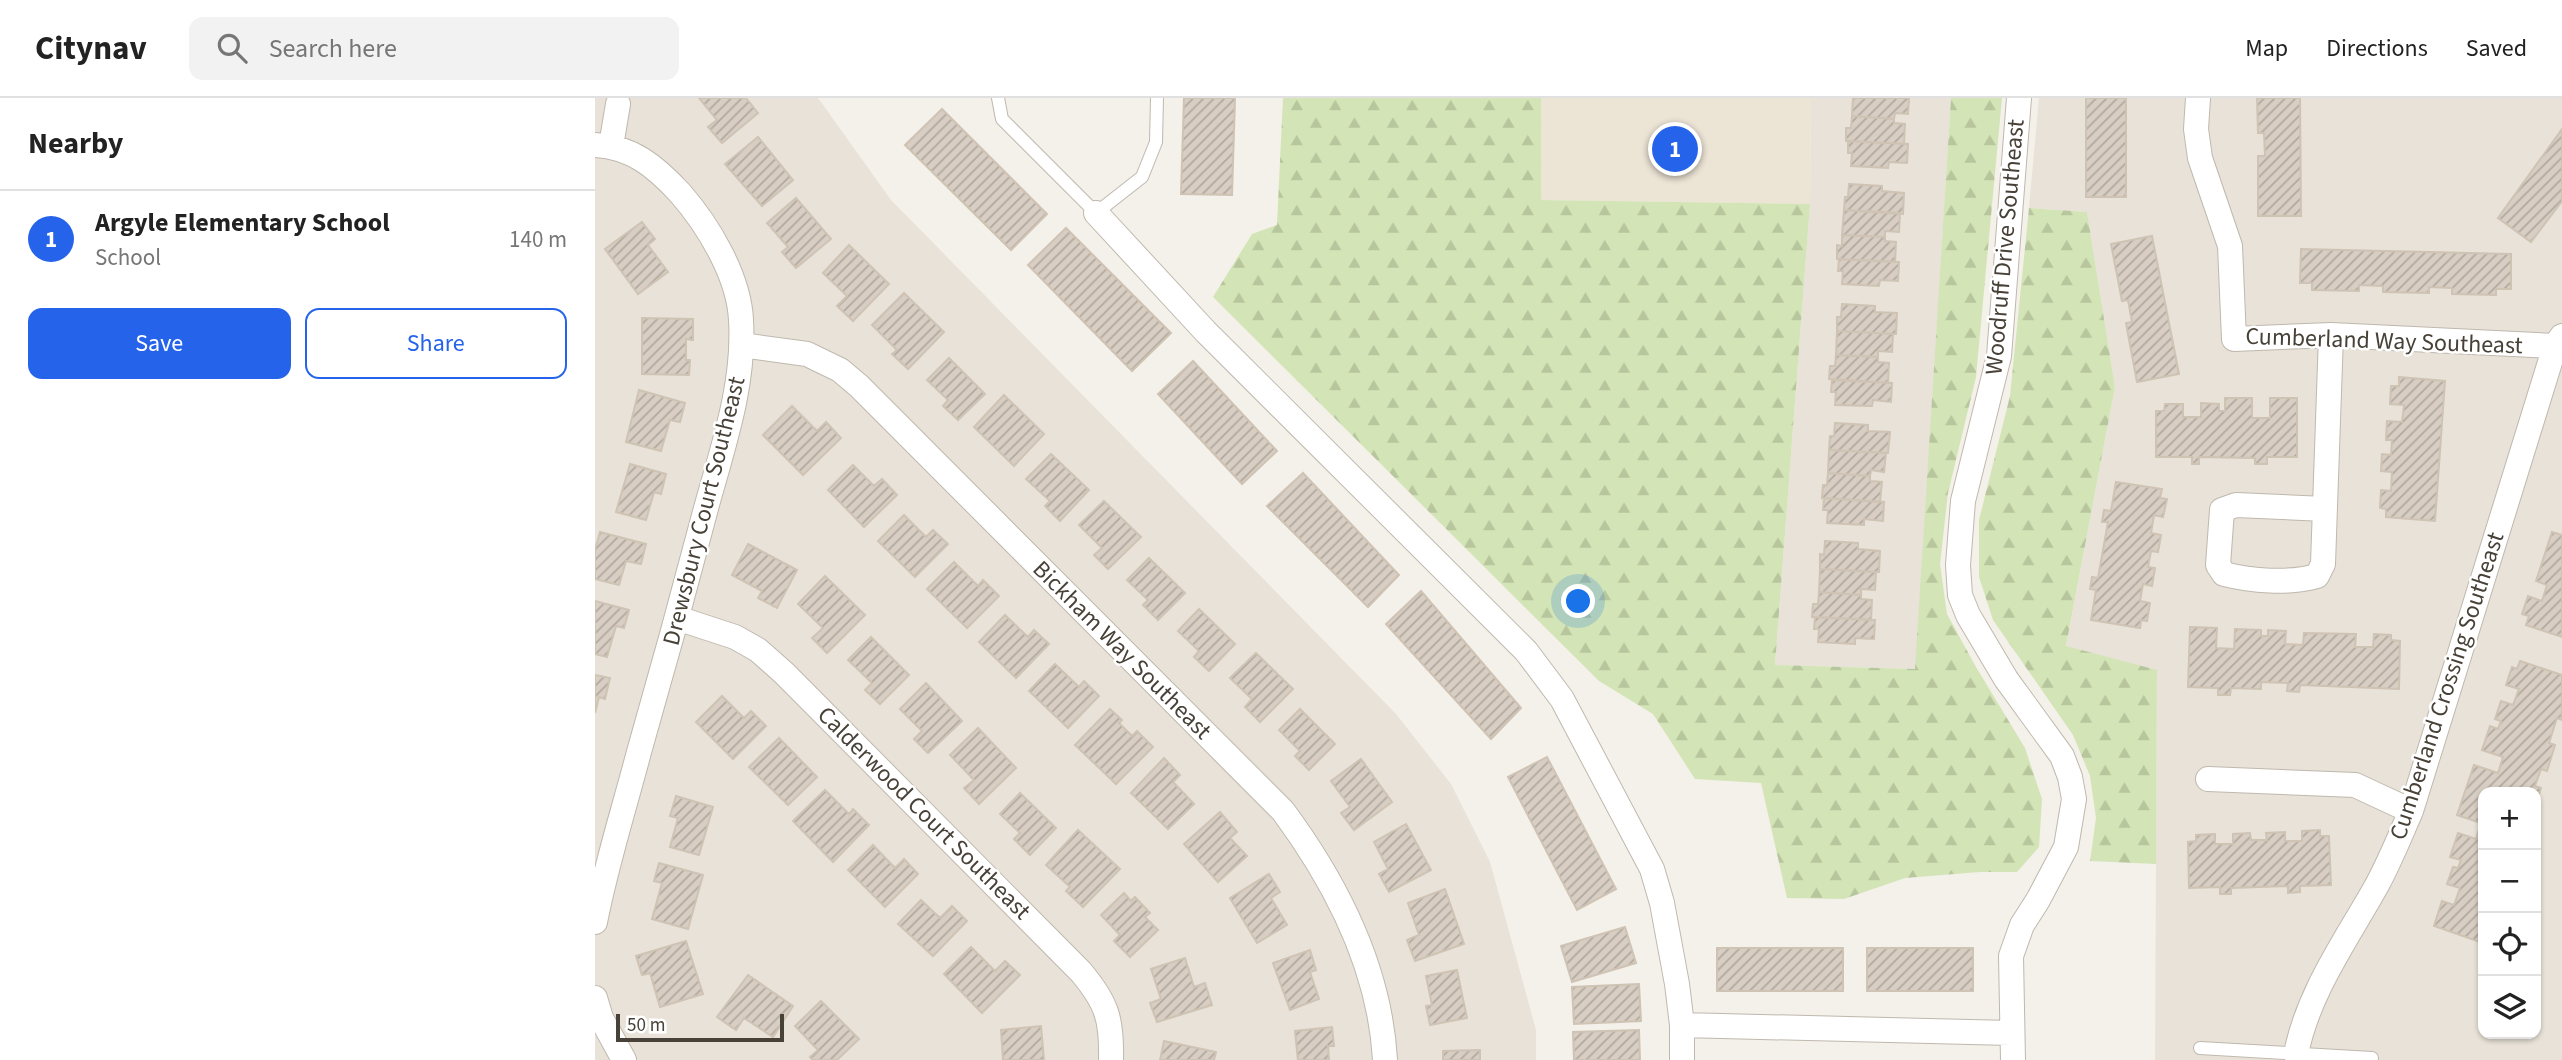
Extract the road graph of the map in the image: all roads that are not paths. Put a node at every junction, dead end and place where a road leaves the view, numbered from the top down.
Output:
1 (998, 98) edge
2 (1157, 98) edge
3 (2019, 98) edge
4 (2199, 98) edge
5 (618, 104) dead end
6 (603, 145) edge
7 (1096, 213) junction
8 (2331, 335) junction
9 (2558, 341) edge
10 (742, 345) junction
11 (2325, 509) junction
12 (677, 618) junction
13 (2208, 779) dead end
14 (2411, 811) junction
15 (595, 922) edge
16 (595, 998) edge
17 (1682, 1025) junction
18 (2011, 1033) junction
19 (2200, 1048) dead end
20 (2296, 1054) junction
21 (2372, 1058) dead end
22 (624, 1060) edge
23 (1111, 1060) edge
24 (1385, 1060) edge
25 (1682, 1060) edge
26 (2013, 1060) edge

1 - 7 lane
2 - 7 lane
3 - 18 street, Woodruff Drive Southeast
4 - 8 street, Cumberland Way Southeast
5 - 6 street, Drewsbury Court Southeast
6 - 10 street, Drewsbury Court Southeast
7 - 17 street
8 - 9 street, Cumberland Way Southeast
8 - 11 street
9 - 14 street, Cumberland Crossing Southeast
10 - 12 street, Drewsbury Court Southeast
10 - 24 street, Bickham Way Southeast
11 - 11 street
12 - 15 street, Drewsbury Court Southeast
12 - 23 street, Calderwood Court Southeast
13 - 14 street
14 - 20 street, Cumberland Crossing Southeast
16 - 22 street
17 - 18 street
17 - 25 street
18 - 26 street, Woodruff Drive Southeast
19 - 20 lane
20 - 21 lane

